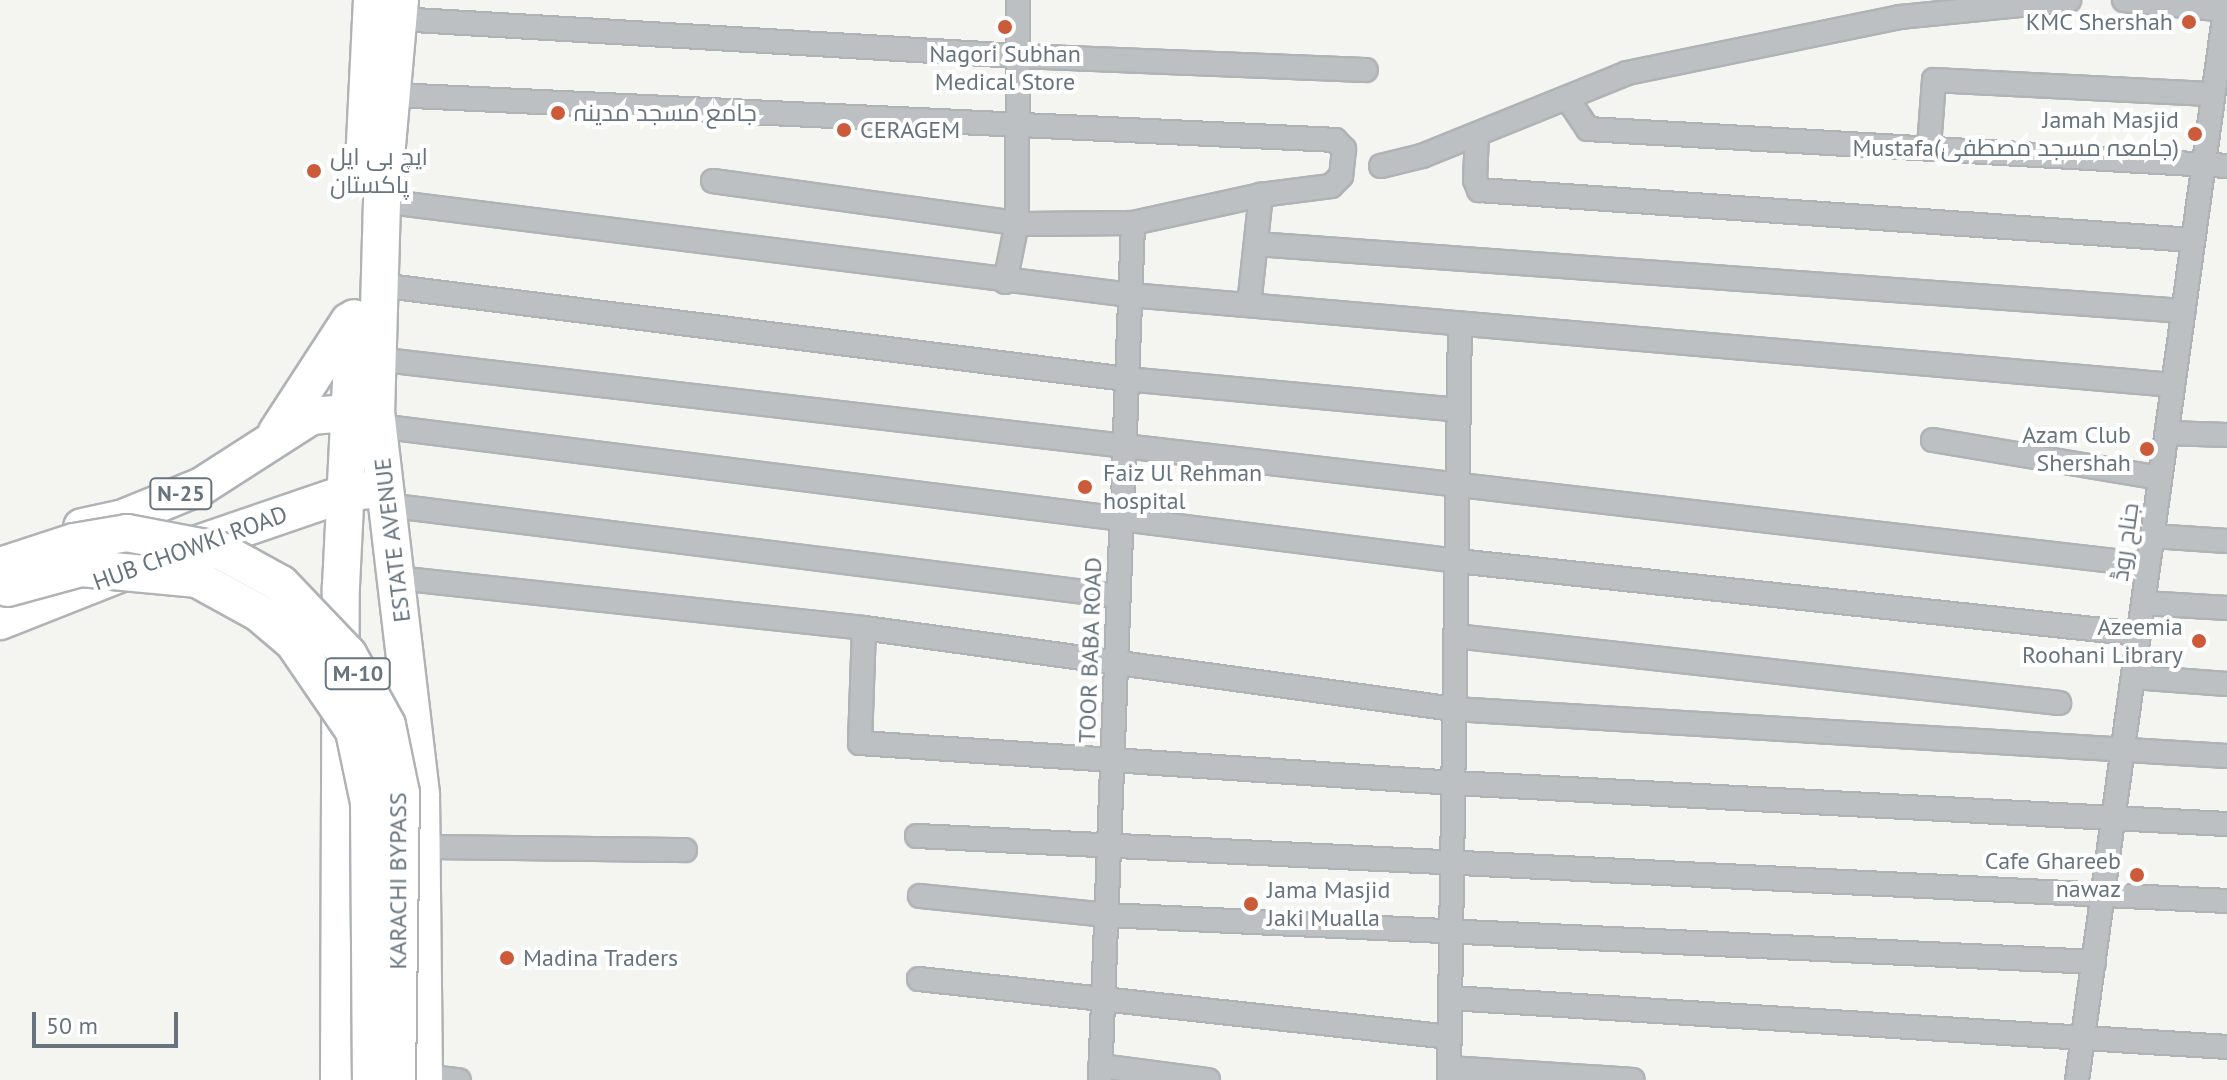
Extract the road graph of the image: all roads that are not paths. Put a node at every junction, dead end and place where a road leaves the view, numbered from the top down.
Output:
1 (1018, 0) edge
2 (2069, 0) edge
3 (2124, 0) edge
4 (390, 6) edge
5 (2226, 10) edge
6 (1018, 56) junction
7 (1366, 70) dead end
8 (2213, 94) junction
9 (393, 95) junction
10 (1567, 98) junction
11 (1017, 125) junction
12 (1477, 134) junction
13 (1929, 147) junction
14 (2204, 163) junction
15 (1381, 166) dead end
16 (2227, 166) edge
17 (713, 181) dead end
18 (1261, 195) junction
19 (382, 201) junction
20 (1017, 223) junction
21 (1133, 223) junction
22 (2193, 240) junction
23 (1256, 244) junction
24 (1005, 282) junction
25 (379, 285) junction
26 (1130, 295) junction
27 (1249, 305) junction
28 (2184, 311) junction
29 (354, 312) junction
30 (1460, 324) junction
31 (376, 359) junction
32 (1126, 379) junction
33 (2173, 385) junction
34 (1459, 410) junction
35 (368, 416) junction
36 (2167, 433) junction
37 (2227, 435) edge
38 (271, 439) junction
39 (1933, 440) dead end
40 (1124, 446) junction
41 (2160, 478) junction
42 (1458, 483) junction
43 (349, 492) junction
44 (385, 497) junction
45 (1121, 518) junction
46 (2152, 536) junction
47 (2227, 541) edge
48 (0, 549) edge
49 (1457, 561) junction
50 (2148, 565) junction
51 (0, 566) edge
52 (397, 578) junction
53 (0, 591) edge
54 (1117, 596) junction
55 (2143, 603) junction
56 (2227, 608) edge
57 (0, 621) edge
58 (864, 628) junction
59 (402, 629) junction
60 (341, 634) junction
61 (2139, 634) junction
62 (1455, 636) junction
63 (1114, 661) junction
64 (2133, 677) junction
65 (2227, 684) edge
66 (2059, 703) dead end
67 (1454, 709) junction
68 (2123, 750) junction
69 (2227, 756) edge
70 (1112, 759) junction
71 (1454, 783) junction
72 (2114, 815) junction
73 (2227, 824) edge
74 (917, 836) dead end
75 (1109, 846) junction
76 (422, 847) junction
77 (685, 850) dead end
78 (1452, 862) junction
79 (2103, 894) junction
80 (920, 896) dead end
81 (2227, 901) edge
82 (1106, 915) junction
83 (1451, 933) junction
84 (2094, 962) junction
85 (919, 979) dead end
86 (1451, 998) junction
87 (1103, 1001) junction
88 (1450, 1037) junction
89 (2083, 1040) junction
90 (2227, 1047) edge
91 (1100, 1073) edge
92 (1449, 1074) edge
93 (426, 1079) edge
94 (339, 1080) edge
95 (371, 1080) edge
96 (1208, 1080) edge
97 (1633, 1080) edge
98 (2077, 1080) edge

1 - 6 street
2 - 10 street
3 - 5 street
4 - 6 street
4 - 9 highway, ESTATE AVENUE
4 - 29 highway, ESTATE AVENUE
5 - 8 street, جناح روڈ
6 - 7 street
6 - 11 street
8 - 13 street
8 - 14 street, جناح روڈ
9 - 11 street
9 - 19 highway, ESTATE AVENUE
10 - 12 street
10 - 13 street
11 - 18 street
11 - 20 street
12 - 15 street
12 - 22 street
13 - 14 street
14 - 16 street
14 - 22 street, جناح روڈ
17 - 20 street
18 - 21 street
18 - 23 street
19 - 24 street
19 - 25 highway, ESTATE AVENUE
20 - 21 street
20 - 24 street
21 - 26 street, TOOR BABA ROAD
22 - 28 street, جناح روڈ
23 - 27 street
23 - 28 street
24 - 26 street
25 - 31 highway, ESTATE AVENUE
25 - 32 street
26 - 27 street
26 - 32 street, TOOR BABA ROAD
27 - 30 street
28 - 33 street, جناح روڈ
29 - 35 highway, ESTATE AVENUE
29 - 38 highway
30 - 33 street
30 - 34 street
31 - 35 highway, ESTATE AVENUE
31 - 40 street
32 - 34 street
32 - 40 street, TOOR BABA ROAD
33 - 36 street, جناح روڈ
34 - 42 street
35 - 38 highway, N-25
35 - 43 highway, ESTATE AVENUE
35 - 44 highway, ESTATE AVENUE
35 - 45 street
36 - 37 street
36 - 41 street, جناح روڈ
38 - 48 highway, N-25
39 - 41 street
40 - 42 street
40 - 45 street, TOOR BABA ROAD
41 - 46 street, جناح روڈ
42 - 49 street
42 - 50 street
43 - 44 highway, HUB CHOWKI ROAD / N-25
43 - 57 highway, HUB CHOWKI ROAD / N-25
43 - 60 highway, ESTATE AVENUE
44 - 52 highway, ESTATE AVENUE
44 - 54 street
45 - 49 street
45 - 54 street, TOOR BABA ROAD
46 - 47 street
46 - 50 street, جناح روڈ
49 - 61 street
49 - 62 street
50 - 55 street, جناح روڈ
51 - 93 highway, KARACHI BYPASS / M-10, bridge
52 - 58 street
52 - 59 highway, ESTATE AVENUE
53 - 95 highway, KARACHI BYPASS / M-10, bridge
54 - 63 street, TOOR BABA ROAD
55 - 56 street
55 - 61 street, جناح روڈ
58 - 63 street
58 - 70 street
59 - 60 highway
59 - 76 highway, ESTATE AVENUE
60 - 94 highway, ESTATE AVENUE
61 - 64 street, جناح روڈ
62 - 66 street
62 - 67 street
63 - 67 street
63 - 70 street, TOOR BABA ROAD
64 - 65 street
64 - 68 street, جناح روڈ
67 - 68 street
67 - 71 street
68 - 69 street
68 - 72 street, جناح روڈ
70 - 71 street
70 - 75 street, TOOR BABA ROAD
71 - 72 street
71 - 78 street
72 - 73 street
72 - 79 street, جناح روڈ
74 - 75 street
75 - 78 street
75 - 82 street, TOOR BABA ROAD
76 - 77 street
76 - 93 highway, ESTATE AVENUE
78 - 79 street
78 - 83 street
79 - 81 street
79 - 84 street, جناح روڈ
80 - 82 street
82 - 83 street
82 - 87 street, TOOR BABA ROAD
83 - 84 street
83 - 86 street
84 - 89 street, جناح روڈ
85 - 87 street
86 - 88 street
86 - 89 street
87 - 88 street
87 - 91 street, TOOR BABA ROAD
88 - 92 street
89 - 90 street
89 - 98 street, جناح روڈ
91 - 96 street
92 - 97 street

